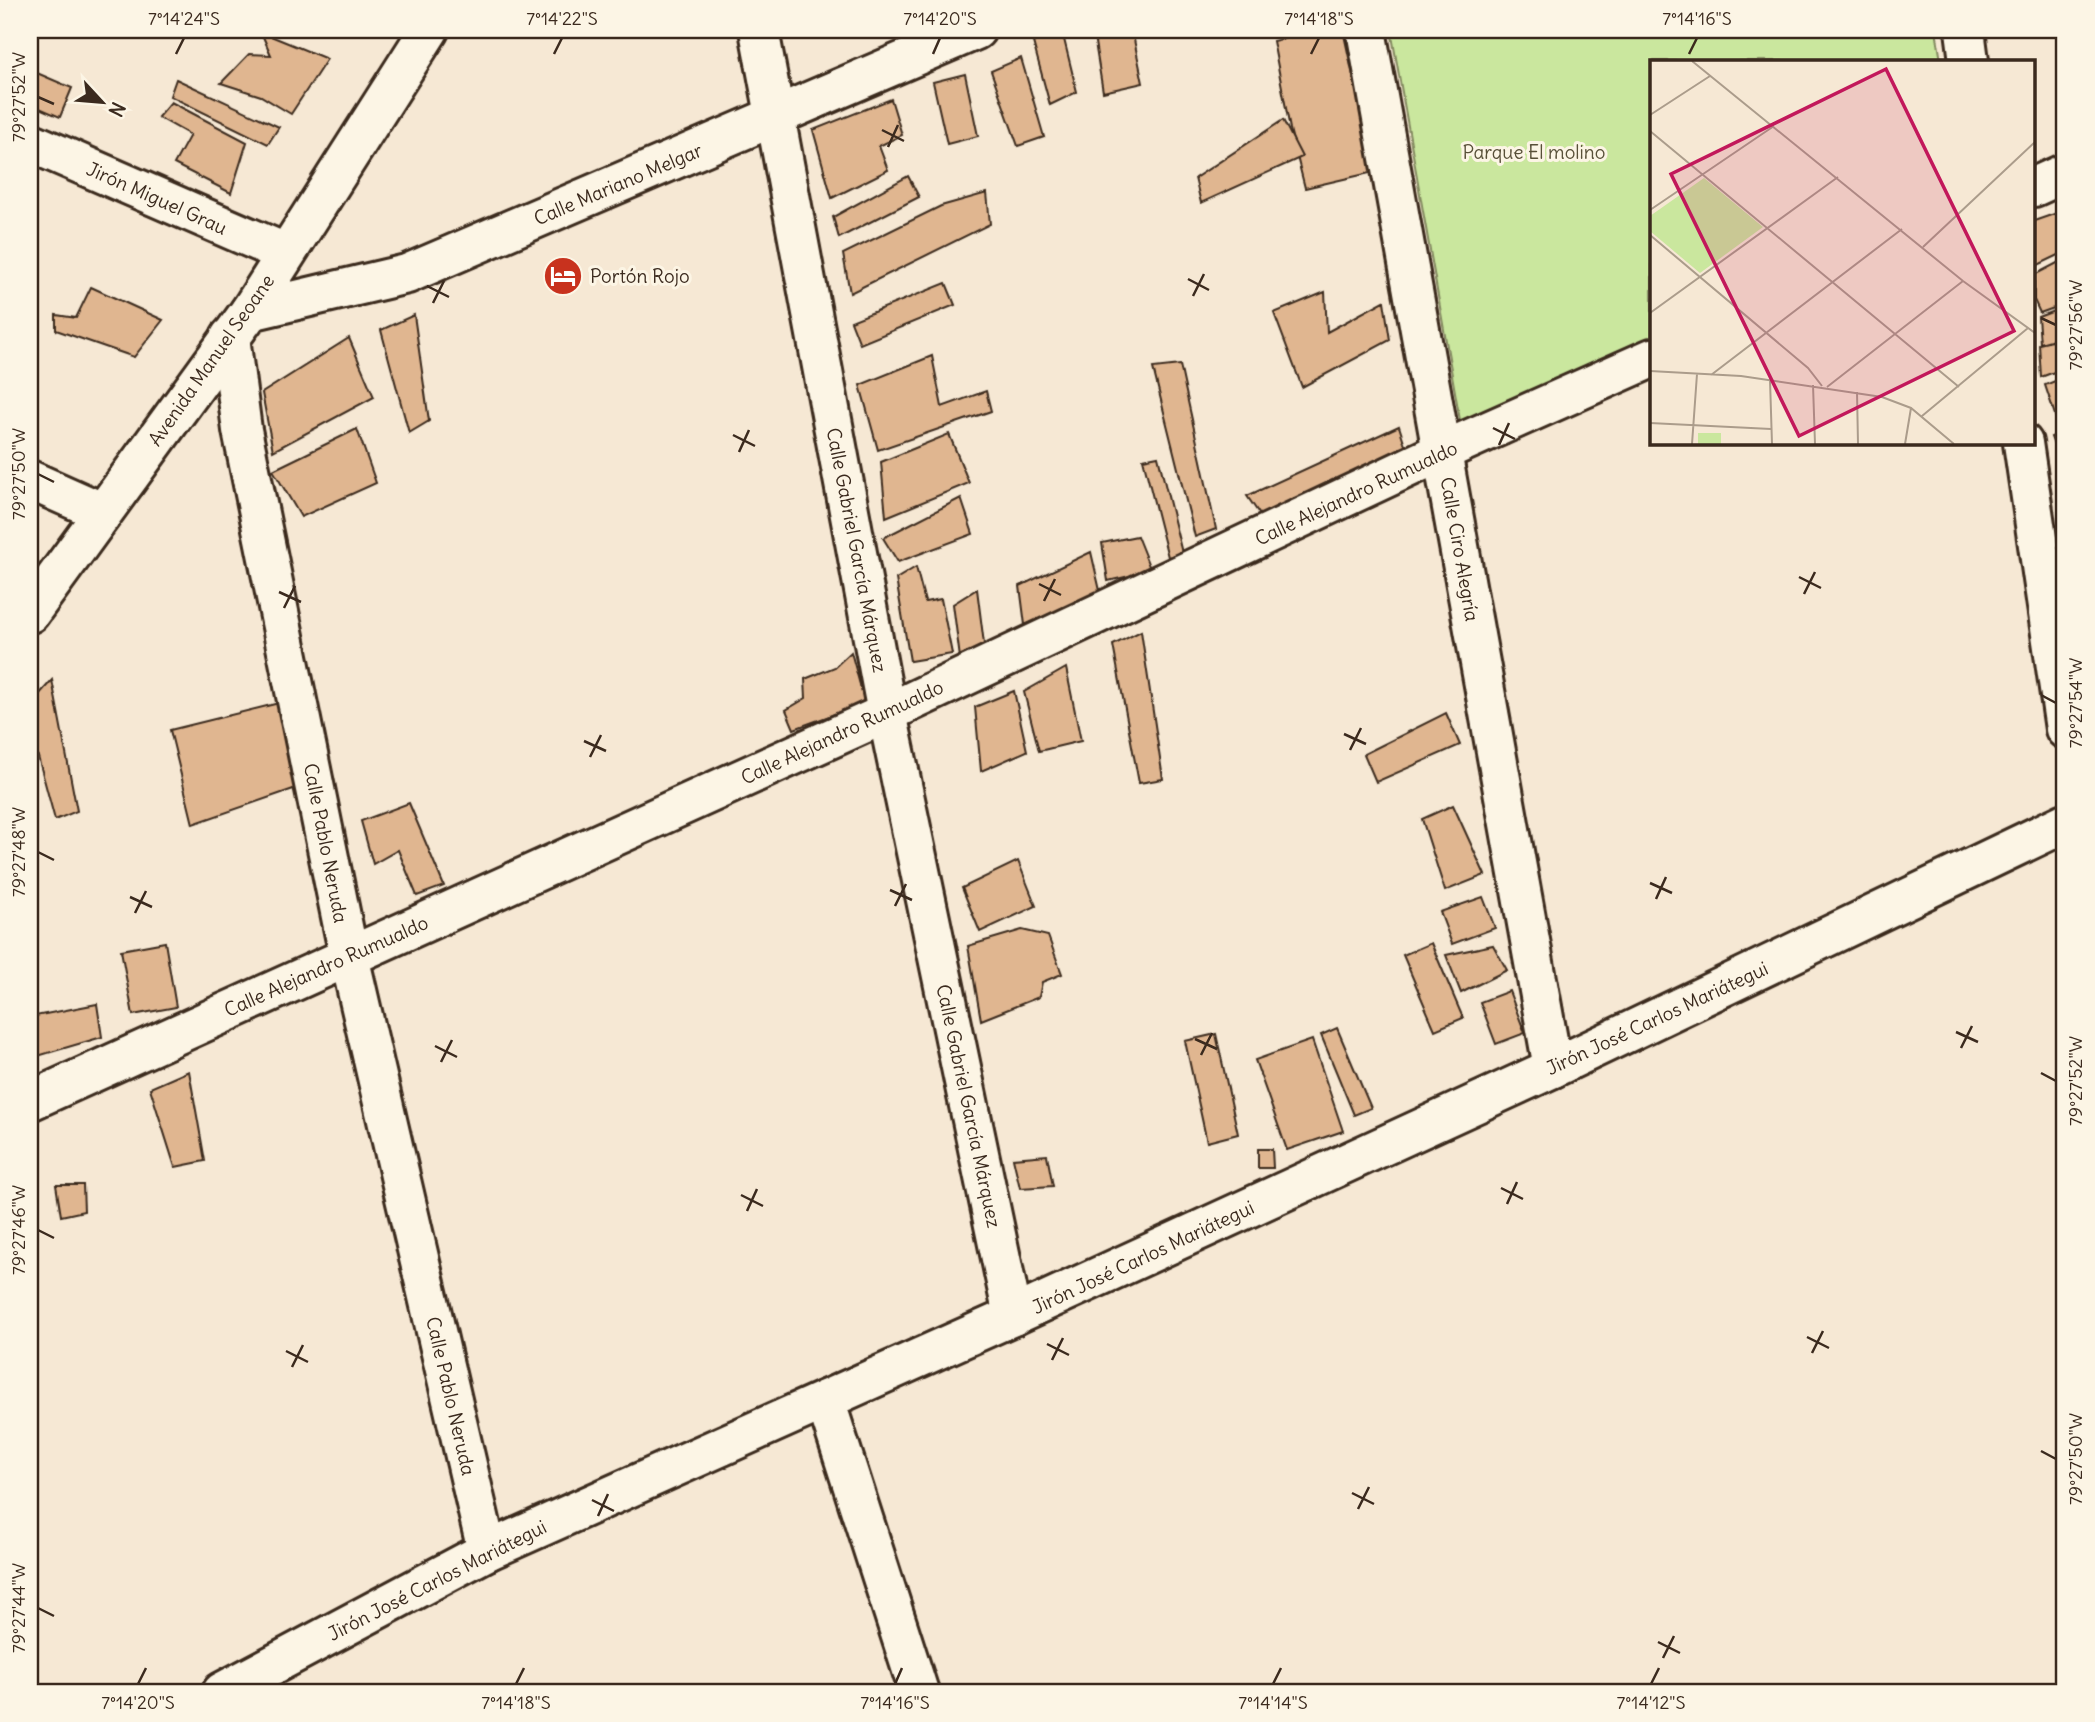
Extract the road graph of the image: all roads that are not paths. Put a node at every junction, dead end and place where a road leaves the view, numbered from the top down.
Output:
1 (429, 30) edge
2 (759, 30) edge
3 (976, 30) edge
4 (1366, 30) edge
5 (1965, 30) edge
6 (1969, 60) edge
7 (776, 117) junction
8 (30, 142) edge
9 (2065, 173) edge
10 (2036, 186) edge
11 (285, 253) junction
12 (240, 324) junction
13 (1650, 359) edge
14 (2023, 444) edge
15 (1443, 452) junction
16 (30, 480) edge
17 (102, 512) junction
18 (30, 613) edge
19 (887, 713) junction
20 (2065, 729) edge
21 (2065, 823) edge
22 (349, 956) junction
23 (1553, 1068) junction
24 (30, 1101) edge
25 (1013, 1316) junction
26 (825, 1400) junction
27 (487, 1550) junction
28 (222, 1692) edge
29 (919, 1692) edge

1 - 11 street, Avenida Manuel Seoane
2 - 7 street, Calle Gabriel García Márquez
3 - 7 street, Calle Mariano Melgar
4 - 15 street, Calle Ciro Alegría
5 - 6 street
7 - 12 street, Calle Mariano Melgar
7 - 19 street, Calle Gabriel García Márquez
8 - 11 street, Jirón Miguel Grau
9 - 10 street
11 - 12 street, Avenida Manuel Seoane
12 - 17 street, Avenida Manuel Seoane
12 - 22 street, Calle Pablo Neruda
13 - 15 street, Calle Alejandro Rumualdo
14 - 20 street
15 - 19 street, Calle Alejandro Rumualdo
15 - 23 street, Calle Ciro Alegría
16 - 17 street
17 - 18 street, Avenida Manuel Seoane
19 - 22 street, Calle Alejandro Rumualdo
19 - 25 street, Calle Gabriel García Márquez
21 - 23 street, Jirón José Carlos Mariátegui
22 - 24 street, Calle Alejandro Rumualdo
22 - 27 street, Calle Pablo Neruda
23 - 25 street, Jirón José Carlos Mariátegui
25 - 26 street, Jirón José Carlos Mariátegui
26 - 27 street, Jirón José Carlos Mariátegui
26 - 29 street
27 - 28 street, Jirón José Carlos Mariátegui

